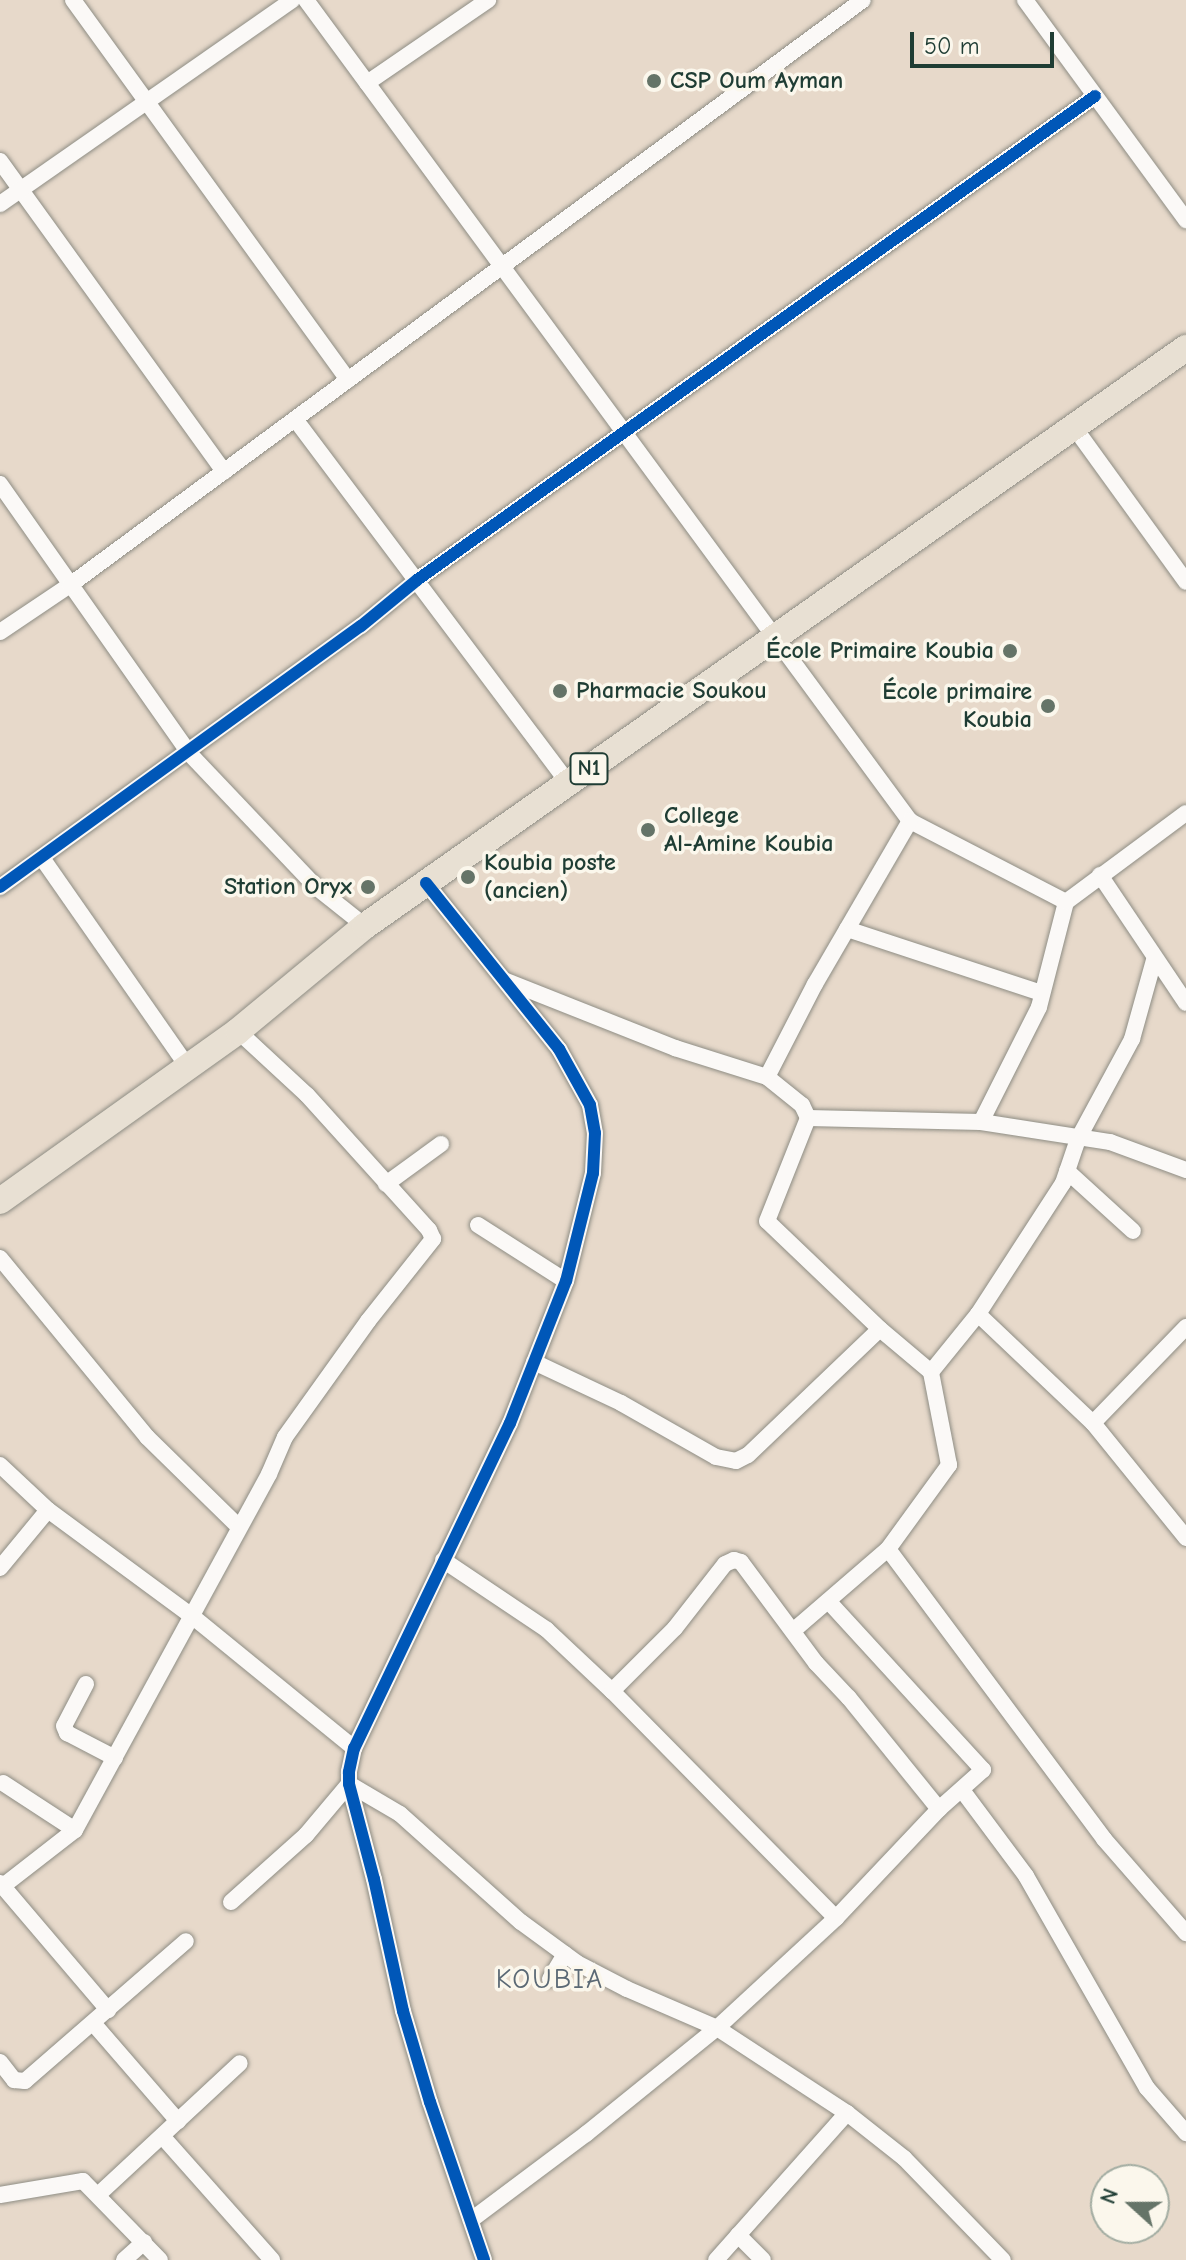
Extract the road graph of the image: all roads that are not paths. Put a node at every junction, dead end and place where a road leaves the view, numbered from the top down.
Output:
1 (73, 0) edge
2 (292, 0) edge
3 (306, 0) edge
4 (488, 0) edge
5 (863, 0) edge
6 (1025, 0) edge
7 (367, 83) junction
8 (1095, 96) junction
9 (148, 104) junction
10 (0, 161) edge
11 (21, 190) junction
12 (0, 204) edge
13 (1186, 220) edge
14 (501, 267) junction
15 (1186, 348) edge
16 (348, 380) junction
17 (295, 419) junction
18 (1074, 427) junction
19 (623, 434) junction
20 (224, 472) junction
21 (0, 484) edge
22 (417, 580) junction
23 (1186, 582) edge
24 (70, 585) junction
25 (0, 632) edge
26 (774, 640) junction
27 (189, 753) junction
28 (568, 783) junction
29 (1186, 813) edge
30 (910, 821) junction
31 (42, 858) junction
32 (1100, 875) junction
33 (426, 883) junction
34 (0, 887) edge
35 (1066, 902) junction
36 (365, 926) junction
37 (847, 929) junction
38 (1154, 960) junction
39 (504, 980) junction
40 (1042, 993) junction
41 (1186, 1003) edge
42 (238, 1031) junction
43 (188, 1067) junction
44 (767, 1077) junction
45 (808, 1118) junction
46 (981, 1122) junction
47 (1078, 1139) junction
48 (441, 1144) dead end
49 (1186, 1170) edge
50 (1067, 1171) junction
51 (386, 1184) junction
52 (0, 1201) edge
53 (478, 1225) dead end
54 (1133, 1231) dead end
55 (0, 1258) edge
56 (566, 1281) junction
57 (978, 1314) junction
58 (1186, 1327) edge
59 (880, 1329) junction
60 (534, 1362) junction
61 (931, 1372) junction
62 (1093, 1423) junction
63 (0, 1465) edge
64 (48, 1510) junction
65 (239, 1527) junction
66 (1186, 1538) edge
67 (888, 1549) junction
68 (443, 1560) junction
69 (1, 1563) edge
70 (828, 1601) junction
71 (192, 1616) junction
72 (794, 1630) junction
73 (86, 1684) dead end
74 (612, 1691) junction
75 (354, 1748) junction
76 (115, 1758) junction
77 (3, 1783) dead end
78 (349, 1784) junction
79 (962, 1790) junction
80 (939, 1809) junction
81 (75, 1830) junction
82 (1, 1884) edge
83 (231, 1902) dead end
84 (836, 1918) junction
85 (1186, 1933) edge
86 (186, 1941) dead end
87 (565, 1954) junction
88 (550, 1979) dead end
89 (108, 2010) junction
90 (93, 2023) junction
91 (717, 2028) junction
92 (0, 2062) edge
93 (240, 2063) dead end
94 (847, 2113) junction
95 (178, 2121) junction
96 (1186, 2133) edge
97 (162, 2136) junction
98 (99, 2194) junction
99 (0, 2195) edge
100 (471, 2220) junction
101 (738, 2235) junction
102 (144, 2242) junction
103 (124, 2260) edge
104 (160, 2260) edge
105 (272, 2260) edge
106 (484, 2260) edge
107 (716, 2260) edge
108 (763, 2260) edge
109 (1003, 2260) edge

1 - 9 street
2 - 9 street
3 - 7 street
4 - 7 street
5 - 14 street
6 - 8 street
7 - 14 street
8 - 13 street
8 - 19 street
9 - 11 street
9 - 16 street
10 - 11 street
11 - 12 street
11 - 20 street
14 - 16 street
14 - 19 street
15 - 18 main road, N1
16 - 17 street
17 - 20 street
17 - 22 street
18 - 23 street
18 - 26 main road, N1
19 - 22 street
19 - 26 street
20 - 24 street
21 - 24 street
22 - 27 street
22 - 28 street
24 - 25 street
24 - 27 street
26 - 28 main road, N1
26 - 30 street
27 - 31 street
27 - 36 street
28 - 33 main road, N1
29 - 32 street
30 - 35 street
30 - 37 street
31 - 34 street
31 - 43 street
32 - 35 street
32 - 38 street
33 - 36 main road, N1
33 - 39 street
35 - 40 street
36 - 42 main road, N1
37 - 40 street
37 - 44 street
38 - 41 street
38 - 47 street
39 - 44 street
39 - 56 street
40 - 46 street
42 - 43 main road, N1
42 - 51 street
43 - 52 main road, N1
44 - 45 street
45 - 46 street
45 - 59 street
46 - 47 street
47 - 49 street
47 - 50 street
48 - 51 street
50 - 54 street
50 - 57 street
51 - 65 street
53 - 56 street
55 - 65 street
56 - 60 street
57 - 61 street
57 - 62 street
58 - 62 street
59 - 60 street
59 - 61 street
60 - 68 street
61 - 67 street
62 - 66 street
63 - 64 street
64 - 69 street
64 - 71 street
65 - 71 street
67 - 70 street
67 - 85 street
68 - 74 street
68 - 75 street
70 - 72 street
70 - 79 street
71 - 75 street
71 - 76 street
72 - 74 street
72 - 80 street
73 - 76 street
74 - 84 street
75 - 78 street
76 - 81 street
77 - 81 street
78 - 83 street
78 - 87 street
78 - 100 street
79 - 80 street
79 - 96 street
80 - 84 street
81 - 82 street
82 - 89 street
84 - 91 street
86 - 89 street
87 - 88 street
87 - 91 street
89 - 90 street
90 - 92 street
90 - 95 street
91 - 94 street
91 - 100 street
93 - 95 street
94 - 101 street
94 - 109 street
95 - 97 street
97 - 98 street
97 - 105 street
98 - 99 street
98 - 102 street
100 - 106 street
101 - 107 street
101 - 108 street
102 - 103 street
102 - 104 street

